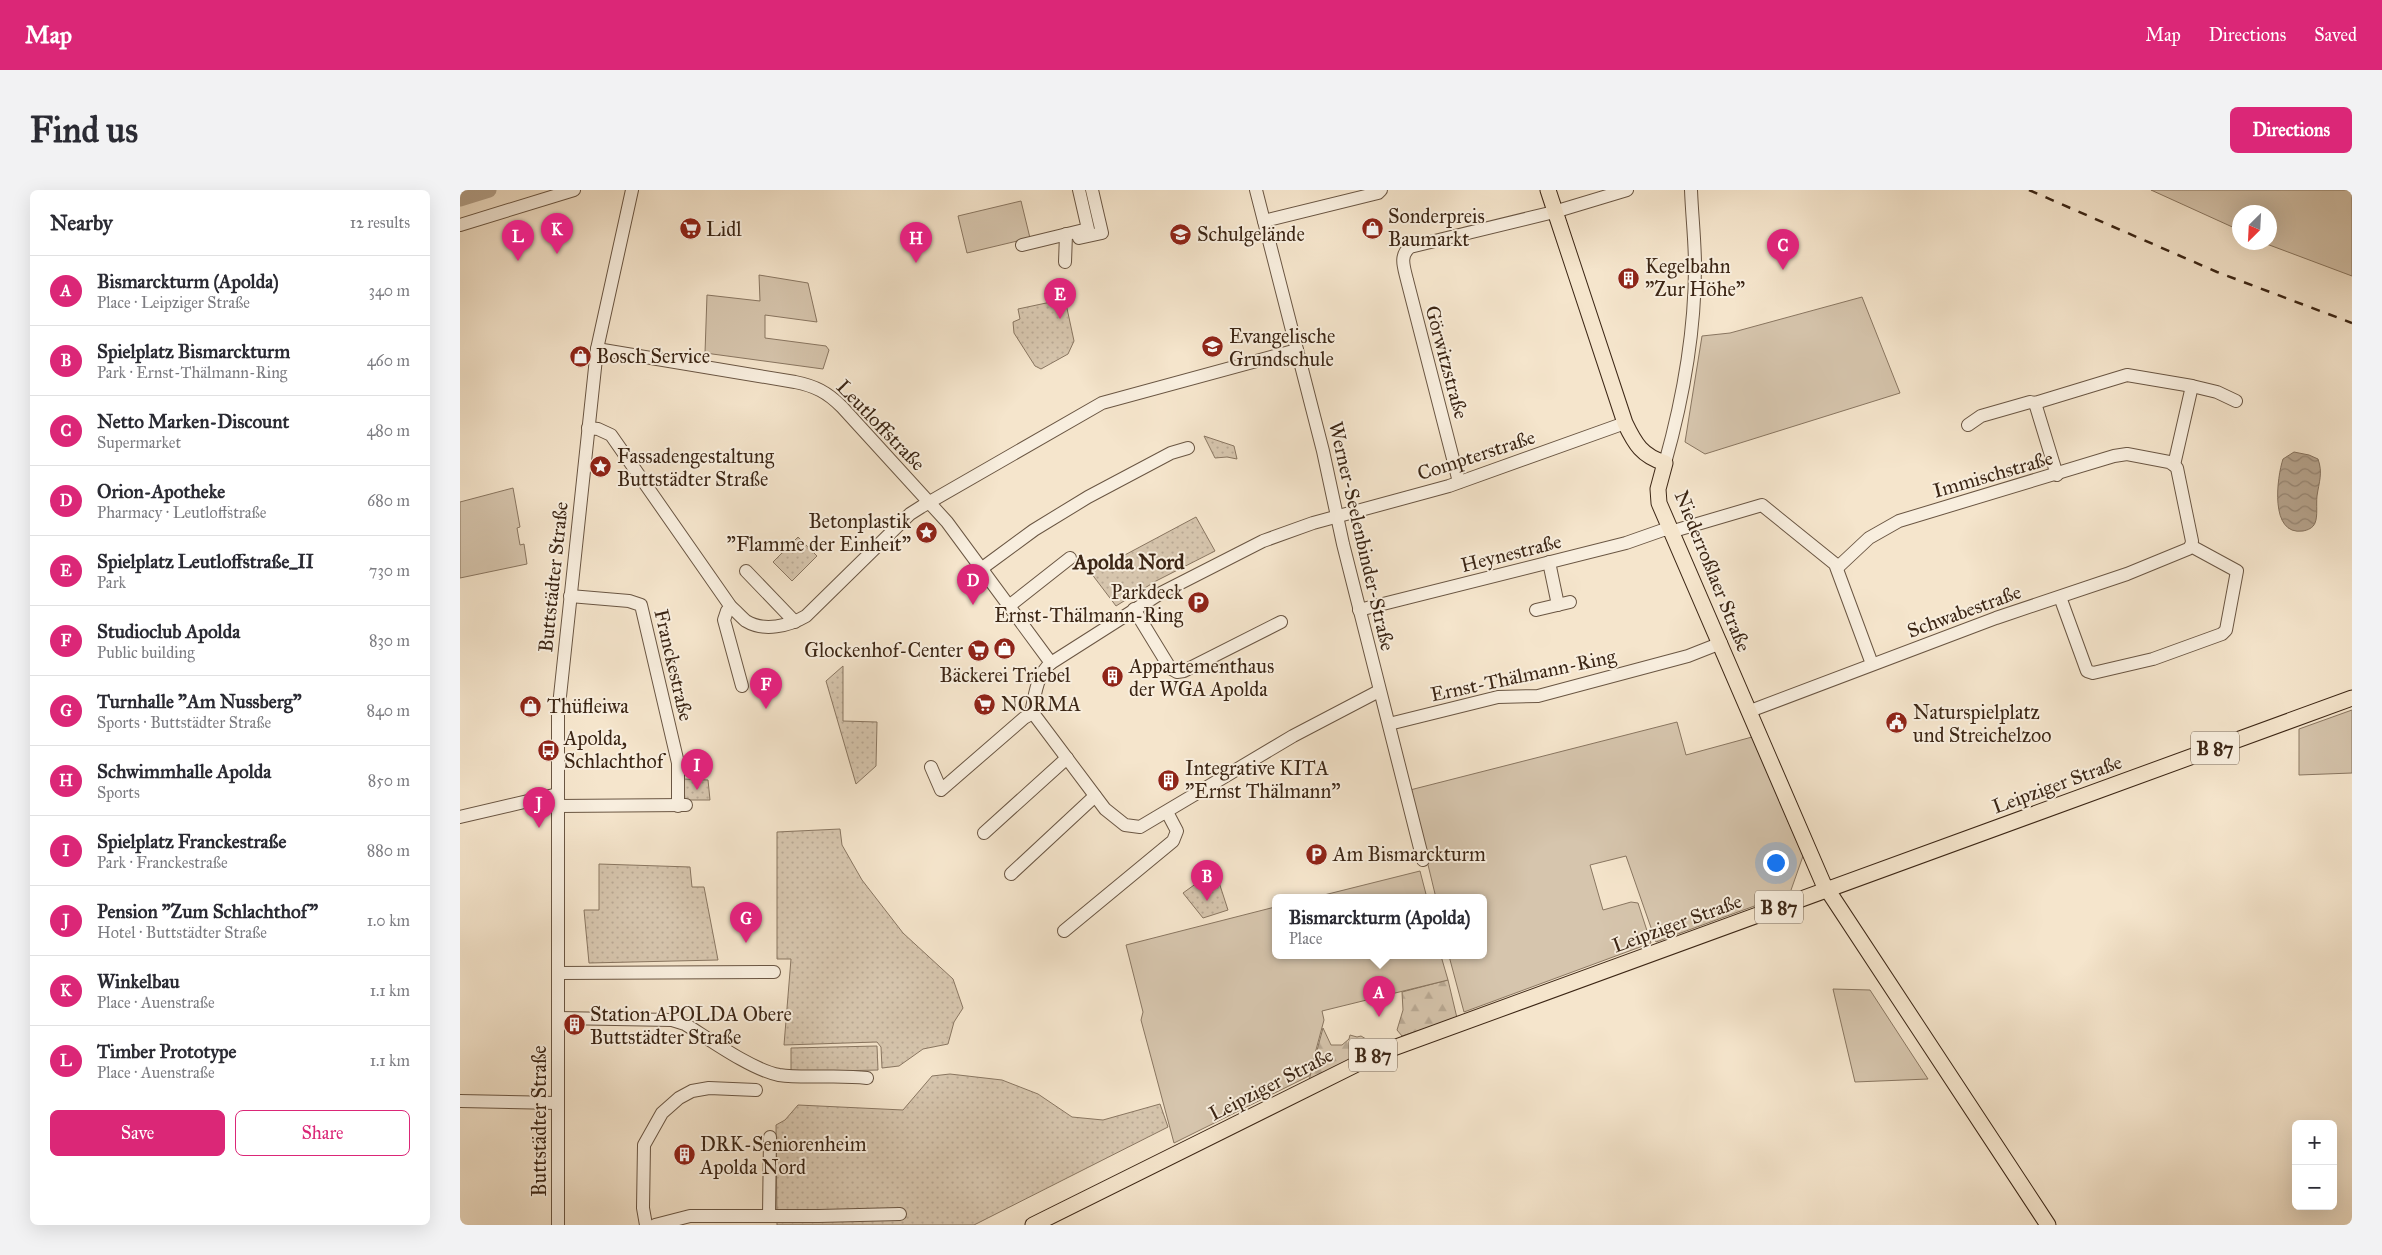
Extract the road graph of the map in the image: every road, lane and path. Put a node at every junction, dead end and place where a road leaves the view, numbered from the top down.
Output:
1 (574, 190) edge
2 (632, 190) edge
3 (1079, 190) edge
4 (1092, 190) edge
5 (1256, 190) edge
6 (1381, 190) edge
7 (1548, 190) edge
8 (1627, 190) edge
9 (1691, 190) edge
10 (1554, 212) junction
11 (1264, 220) junction
12 (460, 225) edge
13 (1066, 238) junction
14 (1022, 245) dead end
15 (1065, 262) dead end
16 (598, 349) junction
17 (1297, 350) junction
18 (2192, 386) junction
19 (2236, 401) dead end
20 (2035, 403) junction
21 (1625, 423) junction
22 (1968, 425) dead end
23 (588, 428) junction
24 (1188, 448) dead end
25 (1665, 463) junction
26 (2174, 465) junction
27 (2057, 475) junction
28 (1460, 482) junction
29 (929, 502) junction
30 (1337, 516) junction
31 (1671, 530) junction
32 (2191, 546) junction
33 (1070, 558) dead end
34 (1549, 562) junction
35 (1837, 568) junction
36 (981, 569) junction
37 (746, 571) dead end
38 (570, 596) junction
39 (2060, 598) junction
40 (1010, 606) junction
41 (731, 607) junction
42 (1134, 610) junction
43 (1359, 610) junction
44 (1536, 610) dead end
45 (796, 622) junction
46 (1281, 622) dead end
47 (1721, 644) junction
48 (1051, 663) junction
49 (1872, 664) junction
50 (742, 686) dead end
51 (1379, 691) junction
52 (2352, 698) edge
53 (1750, 711) junction
54 (1033, 713) junction
55 (1389, 724) junction
56 (1067, 758) junction
57 (931, 767) dead end
58 (1095, 796) junction
59 (558, 800) junction
60 (1167, 812) junction
61 (460, 817) edge
62 (984, 833) dead end
63 (1423, 860) dead end
64 (1011, 874) dead end
65 (1828, 890) junction
66 (1064, 931) dead end
67 (774, 972) dead end
68 (558, 973) junction
69 (558, 1018) junction
70 (867, 1078) dead end
71 (756, 1090) dead end
72 (460, 1101) edge
73 (558, 1103) junction
74 (770, 1137) dead end
75 (900, 1214) dead end
76 (769, 1216) junction
77 (819, 1221) edge
78 (558, 1225) edge
79 (646, 1225) edge
80 (654, 1225) edge
81 (1033, 1225) edge
82 (2048, 1225) edge

1 - 12 street
2 - 16 street, Buttstädter Straße
3 - 13 street
4 - 13 street
5 - 11 street, Werner-Seelenbinder-Straße
6 - 11 street
7 - 10 main road
8 - 10 street
9 - 25 street
10 - 21 main road
10 - 28 street, Görwitzstraße
11 - 17 street, Werner-Seelenbinder-Straße
13 - 14 street
13 - 15 street
16 - 23 street, Buttstädter Straße
16 - 29 street, Leutloffstraße
17 - 29 street
17 - 30 street, Werner-Seelenbinder-Straße
18 - 19 street
18 - 20 street
18 - 26 street
20 - 22 street
20 - 27 street
21 - 25 main road
21 - 28 street, Compterstraße
23 - 38 street, Buttstädter Straße
23 - 41 street
24 - 36 street
25 - 31 main road, Niederroßlaer Straße
26 - 27 street, Immischstraße
26 - 32 street
27 - 35 street, Immischstraße
28 - 30 street, Compterstraße
29 - 36 street, Leutloffstraße
29 - 45 street
30 - 42 street
30 - 43 street, Werner-Seelenbinder-Straße
31 - 34 street, Heynestraße
31 - 35 street, Heynestraße
31 - 47 main road, Niederroßlaer Straße
32 - 39 street, Schwabestraße
32 - 39 street
33 - 40 street
34 - 43 street, Heynestraße
34 - 44 street
35 - 49 street
36 - 40 street, Leutloffstraße
37 - 45 street
38 - 59 street, Buttstädter Straße
38 - 59 street, Franckestraße
39 - 49 street, Schwabestraße
40 - 48 street, Leutloffstraße
41 - 45 street
41 - 50 street
42 - 46 street
42 - 48 street
43 - 51 street, Werner-Seelenbinder-Straße
47 - 53 main road, Niederroßlaer Straße
47 - 55 street, Ernst-Thälmann-Ring
48 - 54 street
49 - 53 street, Schwabestraße
51 - 55 street, Werner-Seelenbinder-Straße
51 - 60 street
52 - 65 main road, Leipziger Straße / B 87
53 - 65 main road, Niederroßlaer Straße
54 - 56 street
54 - 57 street
55 - 63 street, Werner-Seelenbinder-Straße
56 - 58 street
56 - 62 street
58 - 60 street
58 - 64 street
59 - 61 street, Franckestraße
59 - 68 street, Buttstädter Straße
60 - 66 street
65 - 81 main road, Leipziger Straße / B 87
65 - 82 main road, Niederroßlaer Straße
67 - 68 street
68 - 69 street, Buttstädter Straße
69 - 70 street, Buttstädter Straße
69 - 73 street, Buttstädter Straße
71 - 79 street
72 - 73 street
73 - 78 street, Buttstädter Straße
74 - 76 street
75 - 77 street
76 - 77 street
76 - 80 street

